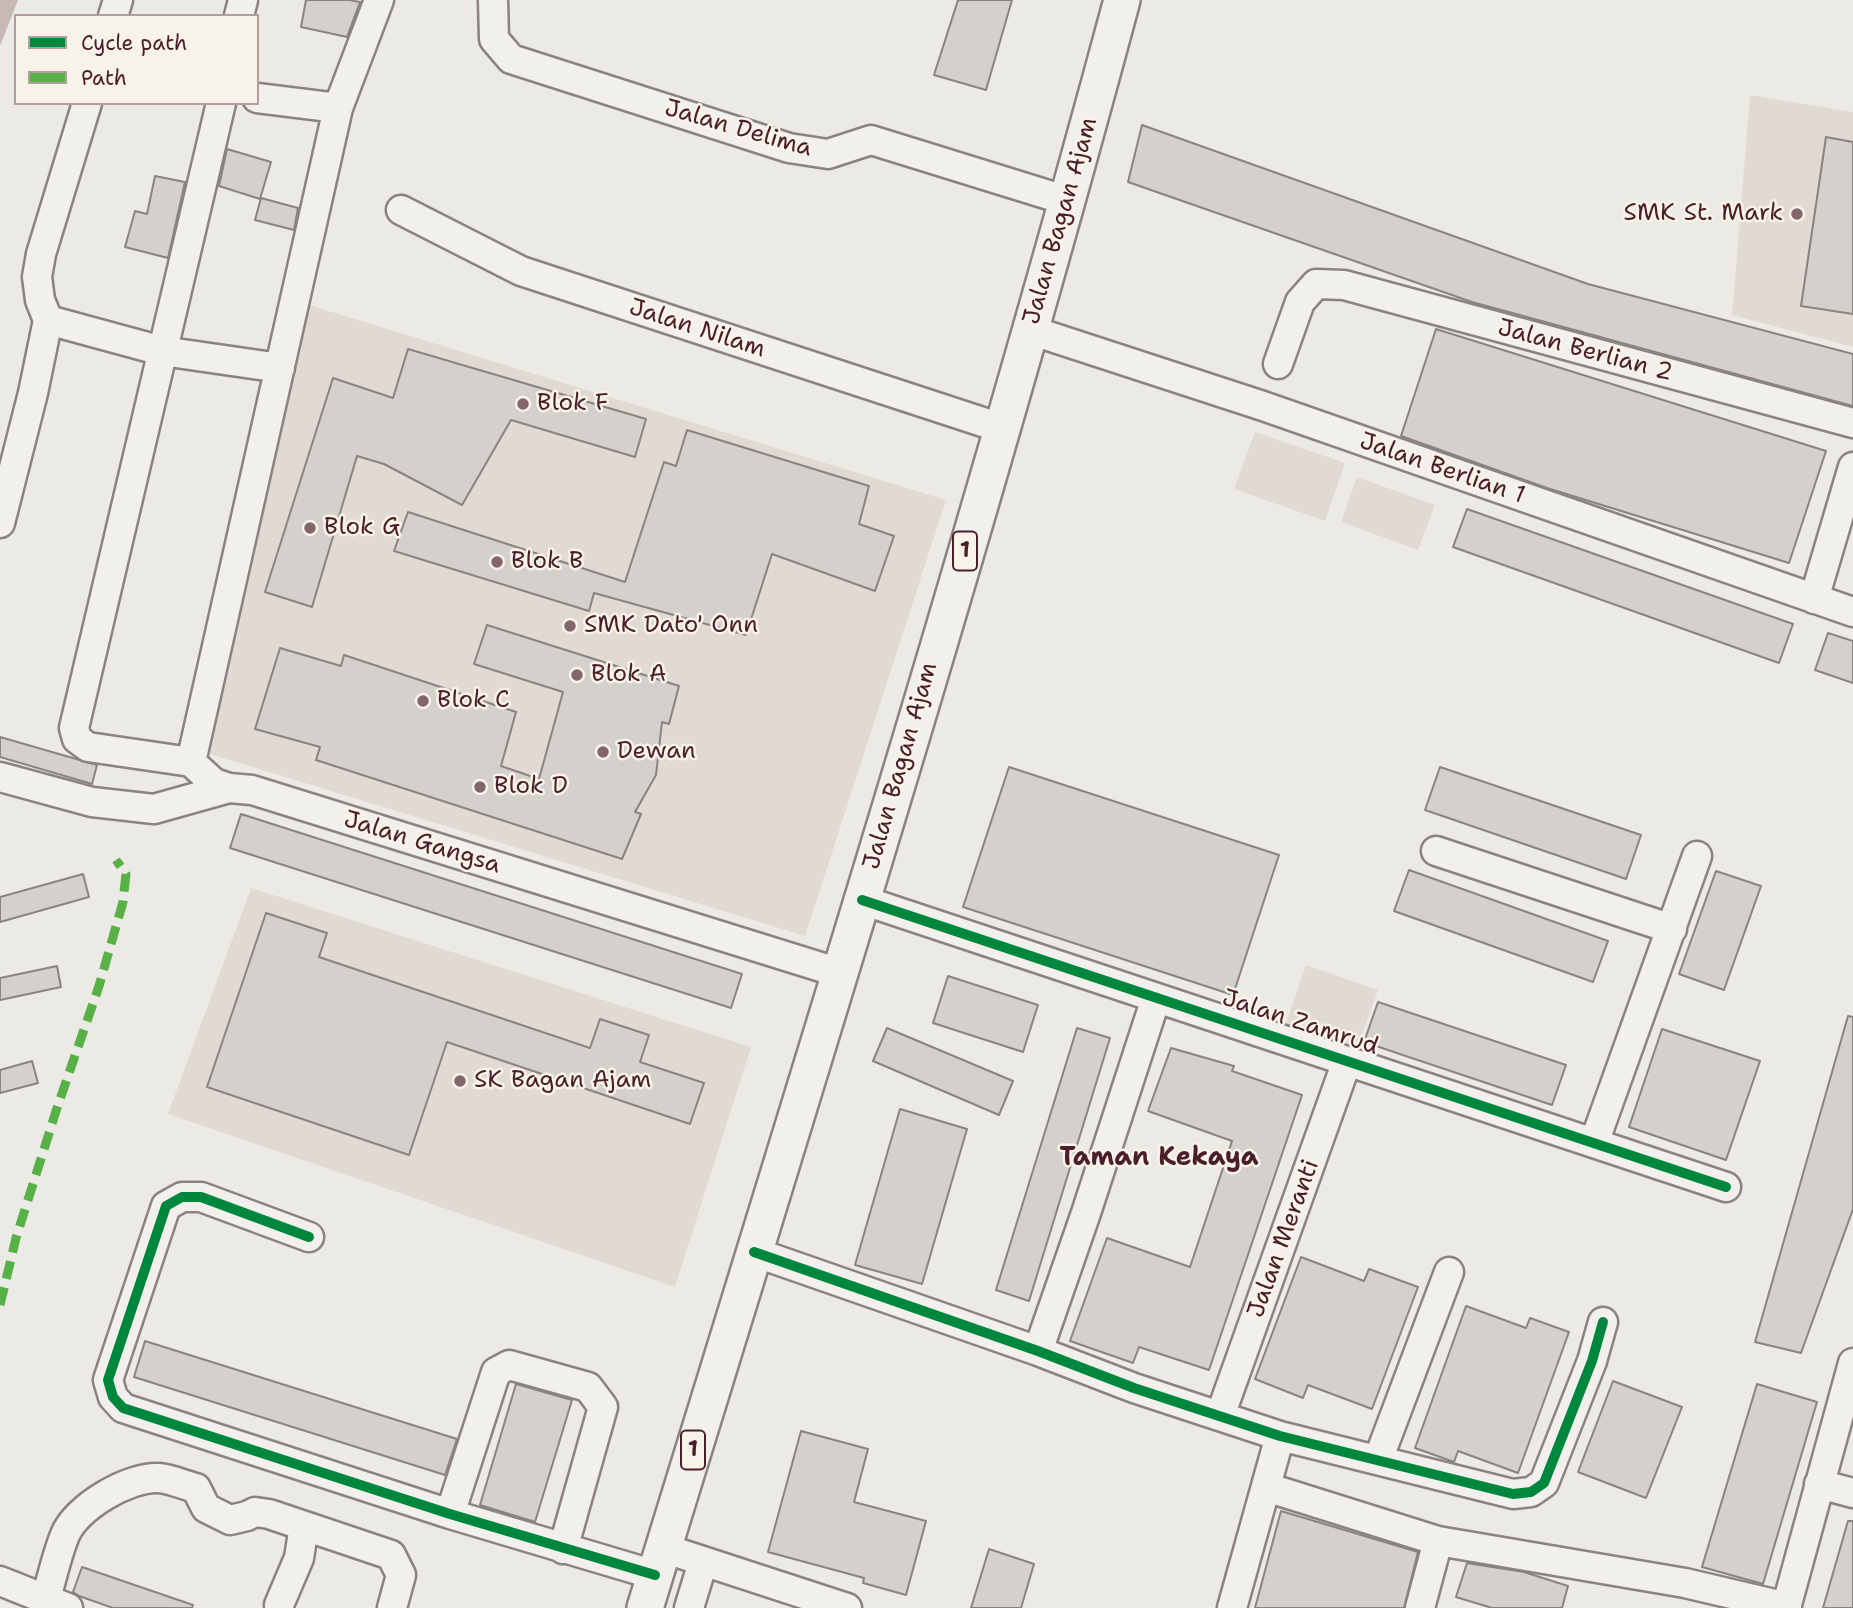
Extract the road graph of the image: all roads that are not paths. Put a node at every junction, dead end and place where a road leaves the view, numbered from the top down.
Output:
1 (379, 0) edge
2 (492, 0) edge
3 (1122, 0) edge
4 (259, 98) edge
5 (86, 105) edge
6 (221, 105) edge
7 (338, 108) junction
8 (1068, 201) junction
9 (401, 210) dead end
10 (48, 320) junction
11 (1030, 330) junction
12 (162, 351) junction
13 (1278, 364) dead end
14 (280, 368) junction
15 (1853, 423) edge
16 (1001, 428) junction
17 (1853, 467) edge
18 (0, 523) edge
19 (1814, 599) junction
20 (1853, 612) edge
21 (191, 762) junction
22 (0, 777) edge
23 (229, 788) junction
24 (1436, 851) dead end
25 (1697, 856) dead end
26 (862, 900) junction
27 (1672, 929) junction
28 (840, 973) junction
29 (1156, 998) junction
30 (1347, 1061) junction
31 (1594, 1143) junction
32 (1726, 1187) dead end
33 (309, 1237) dead end
34 (754, 1252) junction
35 (1449, 1272) dead end
36 (1603, 1322) dead end
37 (1038, 1351) junction
38 (1853, 1363) edge
39 (1220, 1416) junction
40 (1280, 1436) junction
41 (1378, 1460) junction
42 (1819, 1484) junction
43 (1266, 1487) junction
44 (1853, 1493) edge
45 (450, 1514) junction
46 (304, 1526) junction
47 (1438, 1541) junction
48 (563, 1549) junction
49 (659, 1562) junction
50 (703, 1562) junction
51 (0, 1581) edge
52 (53, 1605) edge
53 (279, 1605) dead end
54 (392, 1608) edge
55 (645, 1608) edge
56 (689, 1608) edge
57 (847, 1608) edge
58 (1232, 1608) edge
59 (1420, 1608) edge
60 (1786, 1608) edge

1 - 7 street
2 - 8 street, Jalan Delima
3 - 8 main road, Jalan Bagan Ajam / 1
4 - 7 street
5 - 10 street
6 - 12 street
7 - 14 street
8 - 11 main road, Jalan Bagan Ajam / 1
9 - 16 street, Jalan Nilam
10 - 12 street
10 - 18 street
11 - 16 main road, Jalan Bagan Ajam / 1
11 - 19 street, Jalan Berlian 1
12 - 14 street
12 - 21 street
13 - 15 street, Jalan Berlian 2
14 - 21 street
16 - 26 main road, Jalan Bagan Ajam / 1
17 - 19 street
19 - 20 street, Jalan Berlian 1
21 - 23 street
22 - 23 street, Jalan Gangsa
23 - 28 street, Jalan Gangsa
24 - 27 street
25 - 27 street
26 - 28 main road, Jalan Bagan Ajam / 1
26 - 29 street, Jalan Zamrud
27 - 31 street
28 - 34 main road, Jalan Bagan Ajam / 1
29 - 30 street, Jalan Zamrud
29 - 37 street
30 - 31 street, Jalan Zamrud
30 - 39 street, Jalan Meranti
31 - 32 street, Jalan Zamrud
33 - 45 street
34 - 37 street
34 - 49 main road, Jalan Bagan Ajam / 1
35 - 41 street
36 - 41 street
37 - 39 street
38 - 42 street
39 - 40 street
40 - 41 street
40 - 43 street
42 - 44 street
42 - 60 street
43 - 47 street
43 - 58 street
45 - 48 street
45 - 48 street
46 - 52 street
46 - 53 street
46 - 54 street
47 - 59 street
47 - 60 street
48 - 49 street
49 - 50 street
49 - 55 main road, Jalan Bagan Ajam / 1
50 - 56 street
50 - 57 street
51 - 52 street

